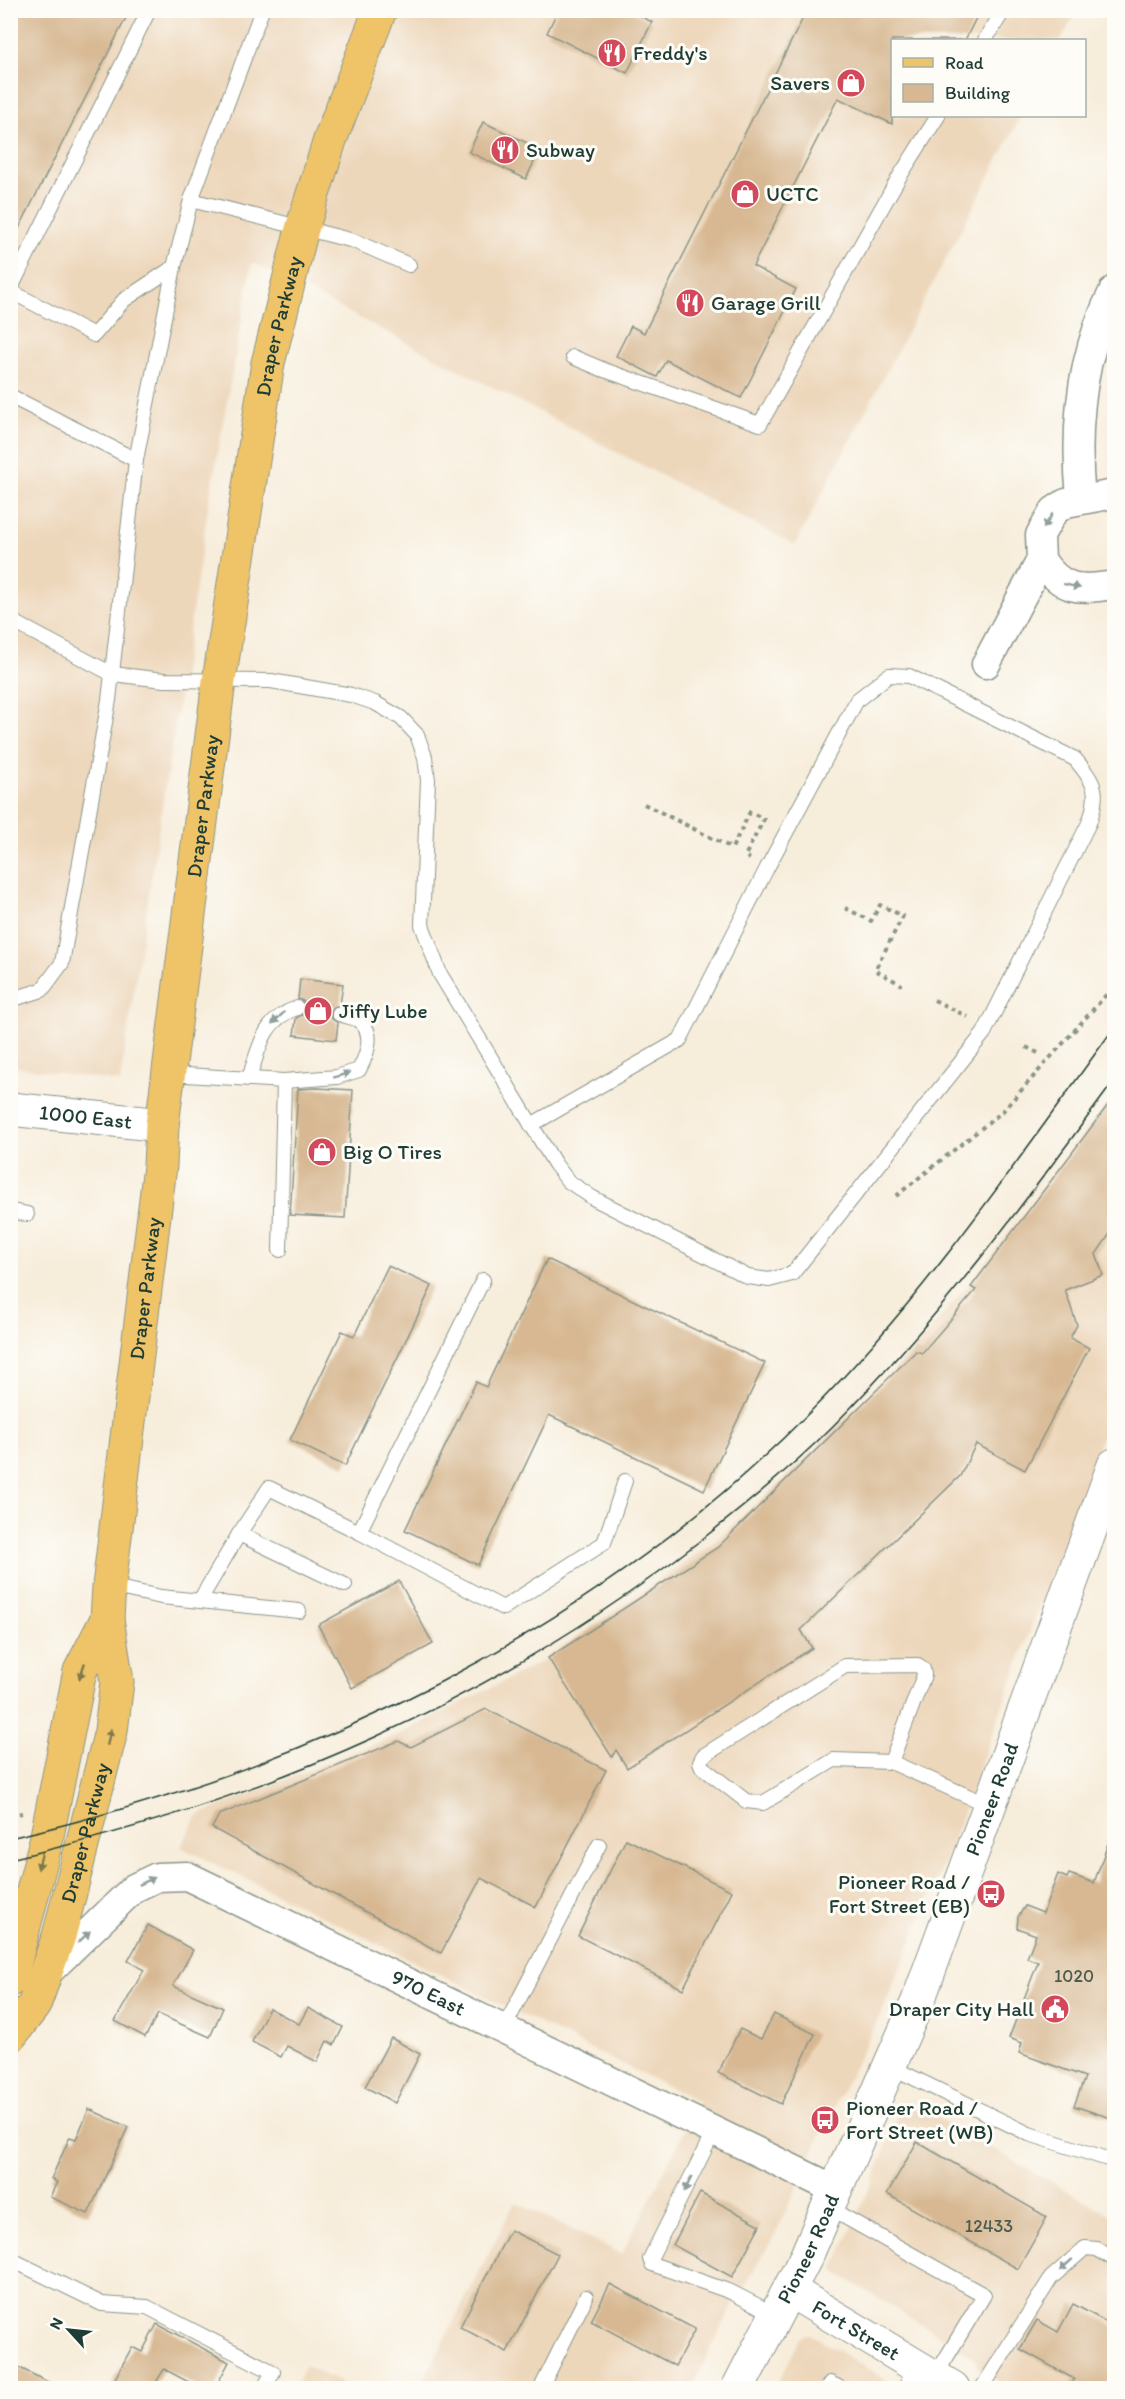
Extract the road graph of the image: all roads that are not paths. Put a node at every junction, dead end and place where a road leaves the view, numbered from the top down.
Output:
1 (149, 10) edge
2 (262, 10) edge
3 (380, 10) edge
4 (1004, 10) edge
5 (986, 39) edge
6 (937, 117) edge
7 (191, 200) junction
8 (302, 229) junction
9 (409, 265) dead end
10 (174, 267) junction
11 (1114, 290) edge
12 (10, 291) edge
13 (573, 357) dead end
14 (10, 396) edge
15 (136, 460) junction
16 (1114, 494) edge
17 (1081, 499) junction
18 (1041, 560) junction
19 (1114, 585) edge
20 (10, 620) edge
21 (986, 664) dead end
22 (112, 674) junction
23 (219, 681) junction
24 (10, 1000) edge
25 (297, 1008) dead end
26 (339, 1014) dead end
27 (170, 1074) junction
28 (249, 1079) junction
29 (284, 1081) junction
30 (10, 1108) edge
31 (162, 1125) junction
32 (531, 1125) junction
33 (10, 1211) edge
34 (27, 1214) dead end
35 (280, 1250) dead end
36 (483, 1280) dead end
37 (1114, 1465) edge
38 (625, 1481) dead end
39 (359, 1532) junction
40 (239, 1534) junction
41 (345, 1585) dead end
42 (109, 1586) junction
43 (200, 1600) junction
44 (299, 1611) dead end
45 (108, 1619) junction
46 (891, 1762) junction
47 (990, 1806) junction
48 (598, 1845) dead end
49 (45, 1975) junction
50 (10, 1980) edge
51 (503, 2030) junction
52 (10, 2036) edge
53 (889, 2066) junction
54 (714, 2131) junction
55 (1114, 2161) edge
56 (830, 2198) junction
57 (10, 2259) edge
58 (1114, 2259) edge
59 (586, 2297) dead end
60 (782, 2303) junction
61 (927, 2381) edge
62 (264, 2388) edge
63 (541, 2388) edge
64 (738, 2388) edge
65 (827, 2388) edge
66 (840, 2388) edge
67 (982, 2388) edge

1 - 12 lane
2 - 7 lane
3 - 8 main road, Draper Parkway
4 - 5 lane
6 - 13 lane
7 - 8 lane
7 - 10 lane
8 - 9 lane
8 - 23 main road, Draper Parkway
10 - 12 lane
10 - 15 lane
11 - 17 street
14 - 15 lane
15 - 22 lane
16 - 17 street
17 -> 18 street
18 -> 19 street
18 - 21 street
20 - 22 lane
22 - 23 lane
22 - 24 lane
23 - 27 main road, Draper Parkway
23 - 32 lane
25 -> 28 lane
29 -> 26 lane
27 - 28 lane
27 - 31 main road, Draper Parkway
28 - 29 lane
29 - 35 lane
30 - 31 street, 1000 East
31 - 42 main road, Draper Parkway
32 - 32 lane
33 - 34 lane
36 - 39 lane
37 - 47 street, Pioneer Road
38 - 39 lane
39 - 40 lane
40 - 41 lane
40 - 43 lane
42 - 43 lane
42 - 45 main road, Draper Parkway
43 - 44 lane
49 -> 45 main road, Draper Parkway
45 -> 50 main road, Draper Parkway
46 - 46 lane
46 - 47 lane
47 - 53 street, Pioneer Road
48 - 51 lane
49 -> 51 street, 970 East
49 - 52 main road, Draper Parkway
51 - 54 street, 970 East
53 - 55 lane
53 - 56 street, Pioneer Road
54 - 56 street, 970 East
54 -> 60 lane
56 - 60 street, Pioneer Road
56 - 61 lane
57 - 62 lane
58 -> 67 lane
59 - 63 lane
60 - 61 street, Fort Street
60 - 64 street, Pioneer Road
65 - 66 lane

